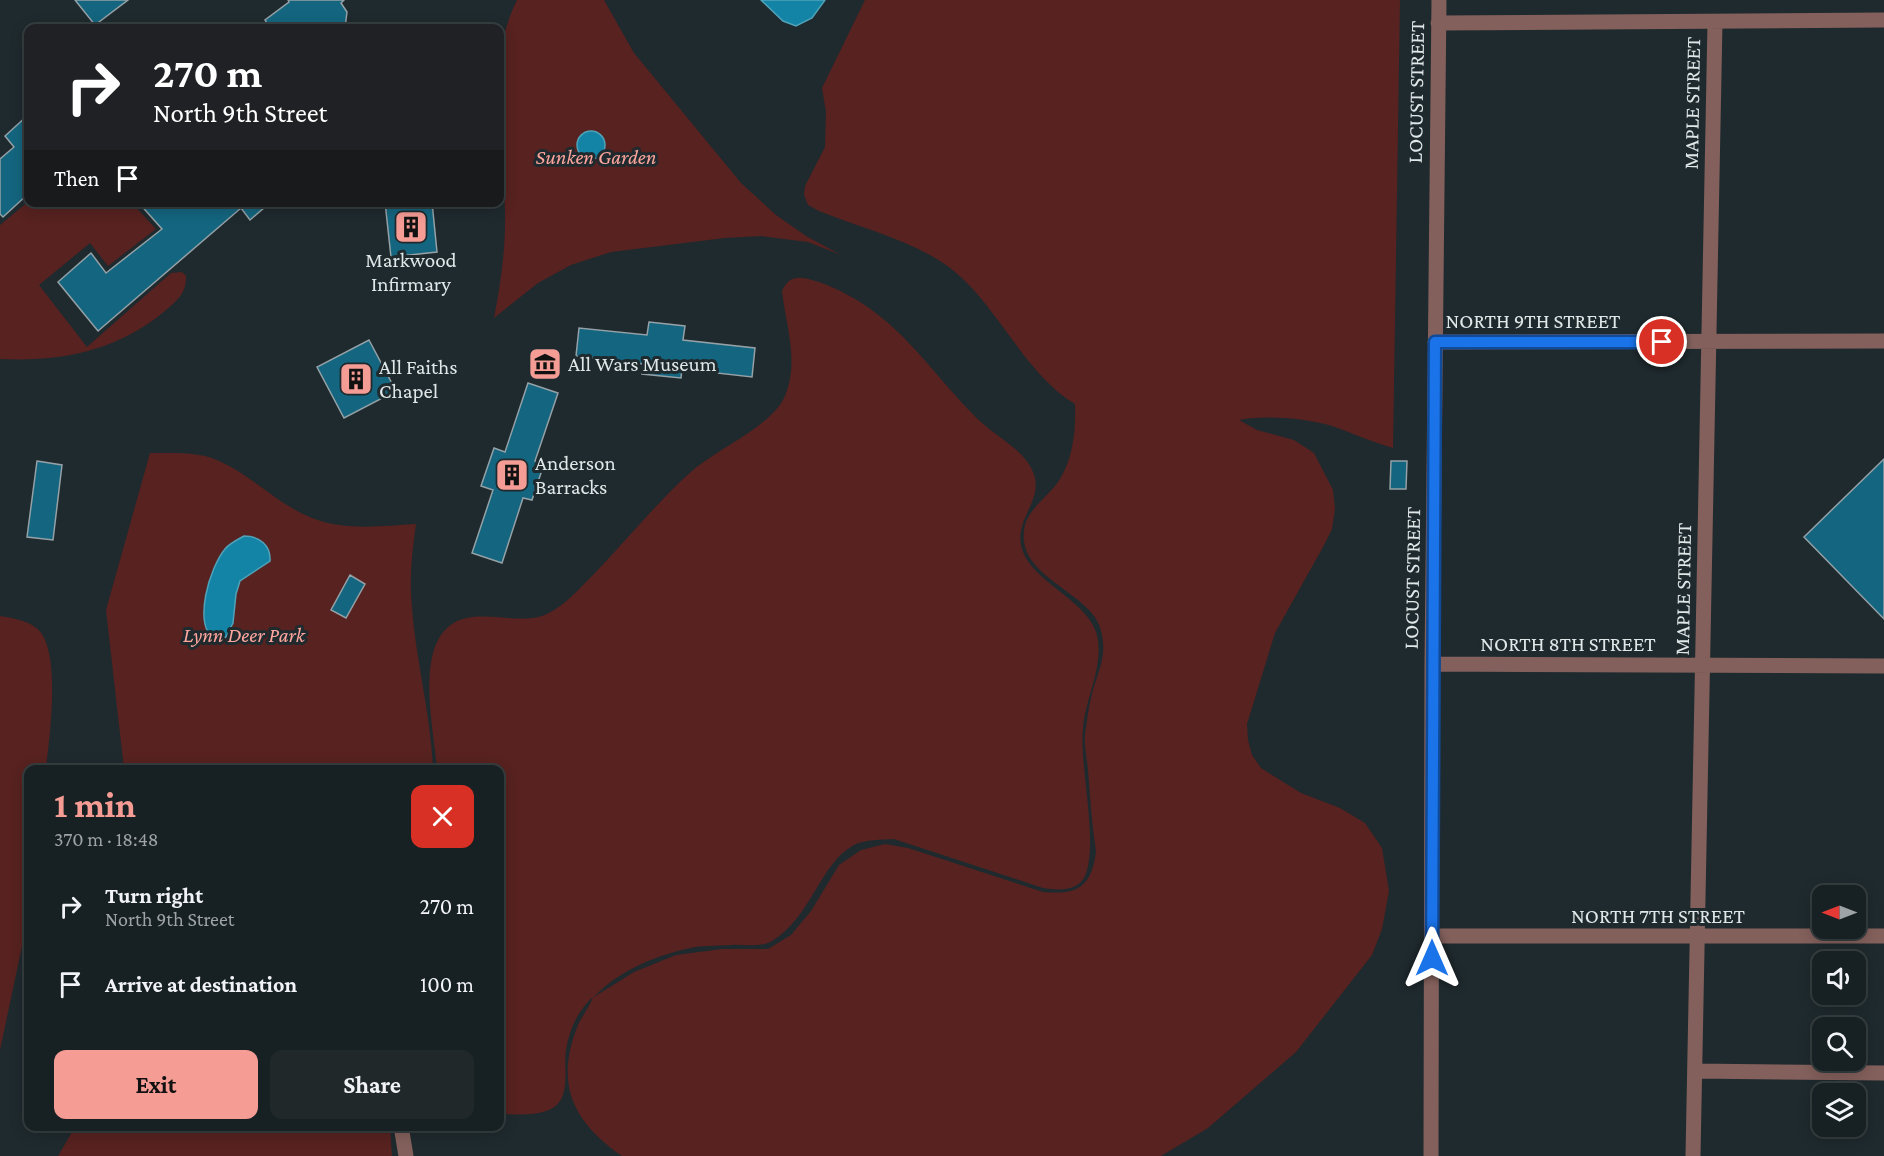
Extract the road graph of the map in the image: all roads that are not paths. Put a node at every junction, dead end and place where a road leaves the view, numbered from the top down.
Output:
1 (1439, 0) edge
2 (1884, 20) edge
3 (1715, 22) junction
4 (1438, 23) junction
5 (1884, 341) edge
6 (1435, 342) junction
7 (1708, 342) junction
8 (1432, 664) junction
9 (1702, 666) junction
10 (1884, 666) edge
11 (1432, 936) junction
12 (1884, 936) edge
13 (1697, 937) junction
14 (1695, 1071) junction
15 (1884, 1073) edge
16 (402, 1131) edge
17 (406, 1156) edge
18 (1431, 1156) edge
19 (1693, 1156) edge

1 - 4 street, LOCUST STREET
2 - 3 street
3 - 4 street
3 - 7 street, MAPLE STREET
4 - 6 street, LOCUST STREET
5 - 7 street, NORTH 9TH STREET
6 - 7 street, NORTH 9TH STREET
6 - 8 street, LOCUST STREET
7 - 9 street, MAPLE STREET
8 - 9 street, NORTH 8TH STREET
8 - 11 street, LOCUST STREET
9 - 10 street, NORTH 8TH STREET
9 - 13 street, MAPLE STREET
11 - 13 street, NORTH 7TH STREET
11 - 18 street, LOCUST STREET
12 - 13 street, NORTH 7TH STREET
13 - 14 street, MAPLE STREET
14 - 15 street
14 - 19 street, MAPLE STREET
16 - 17 street

